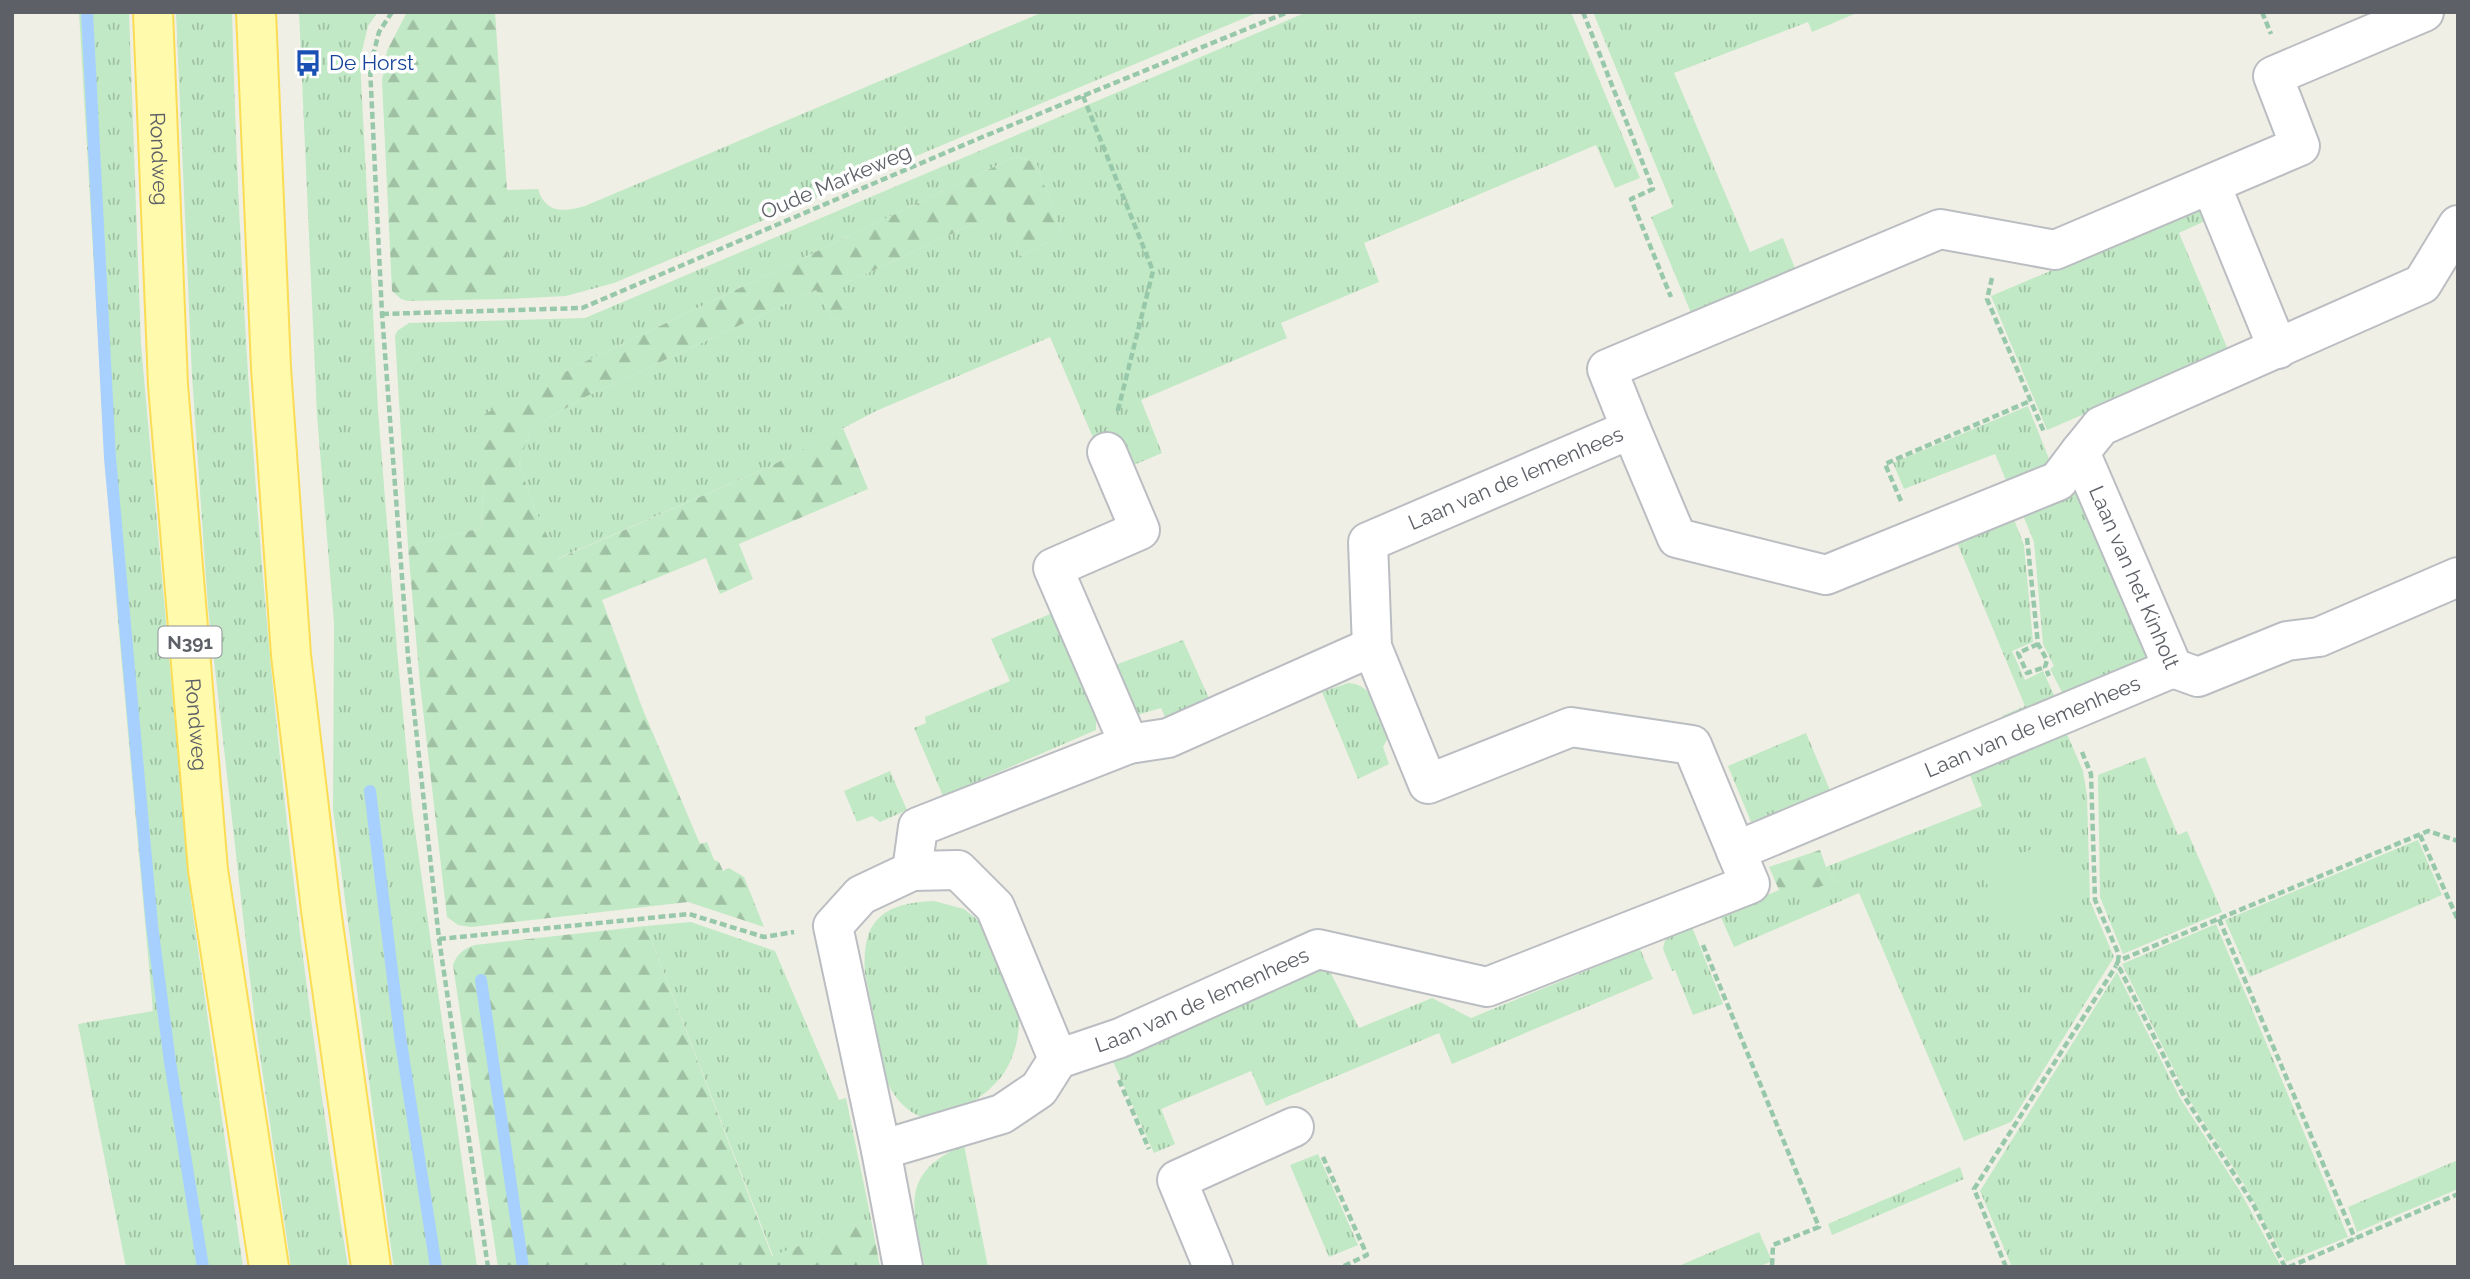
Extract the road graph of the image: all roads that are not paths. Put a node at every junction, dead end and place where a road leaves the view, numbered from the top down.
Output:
1 (153, 12) edge
2 (256, 12) edge
3 (2424, 12) edge
4 (2211, 185) junction
5 (2458, 225) edge
6 (2278, 349) junction
7 (1631, 429) junction
8 (2081, 450) junction
9 (1107, 453) road end
10 (2458, 577) edge
11 (1372, 647) junction
12 (2173, 668) junction
13 (1129, 744) junction
14 (1736, 851) junction
15 (912, 871) junction
16 (1058, 1059) junction
17 (1294, 1128) road end
18 (881, 1150) junction
19 (269, 1267) edge
20 (371, 1267) edge
21 (903, 1267) edge
22 (1213, 1267) edge

1 - 19 main road, Rondweg / N391
2 - 20 main road
3 - 4 street
4 - 6 street
4 - 7 street
5 - 6 street
6 - 8 street
7 - 8 street, Laan van de Iemenhees
7 - 11 street, Laan van de Iemenhees
8 - 12 street, Laan van het Kinholt
9 - 13 street
10 - 12 street, Laan van het Kinholt
11 - 13 street
11 - 14 street, Laan van de Iemenhees
12 - 14 street, Laan van de Iemenhees
13 - 15 street
14 - 16 street, Laan van de Iemenhees
15 - 16 street
15 - 18 street
16 - 18 street
17 - 22 street
18 - 21 street

